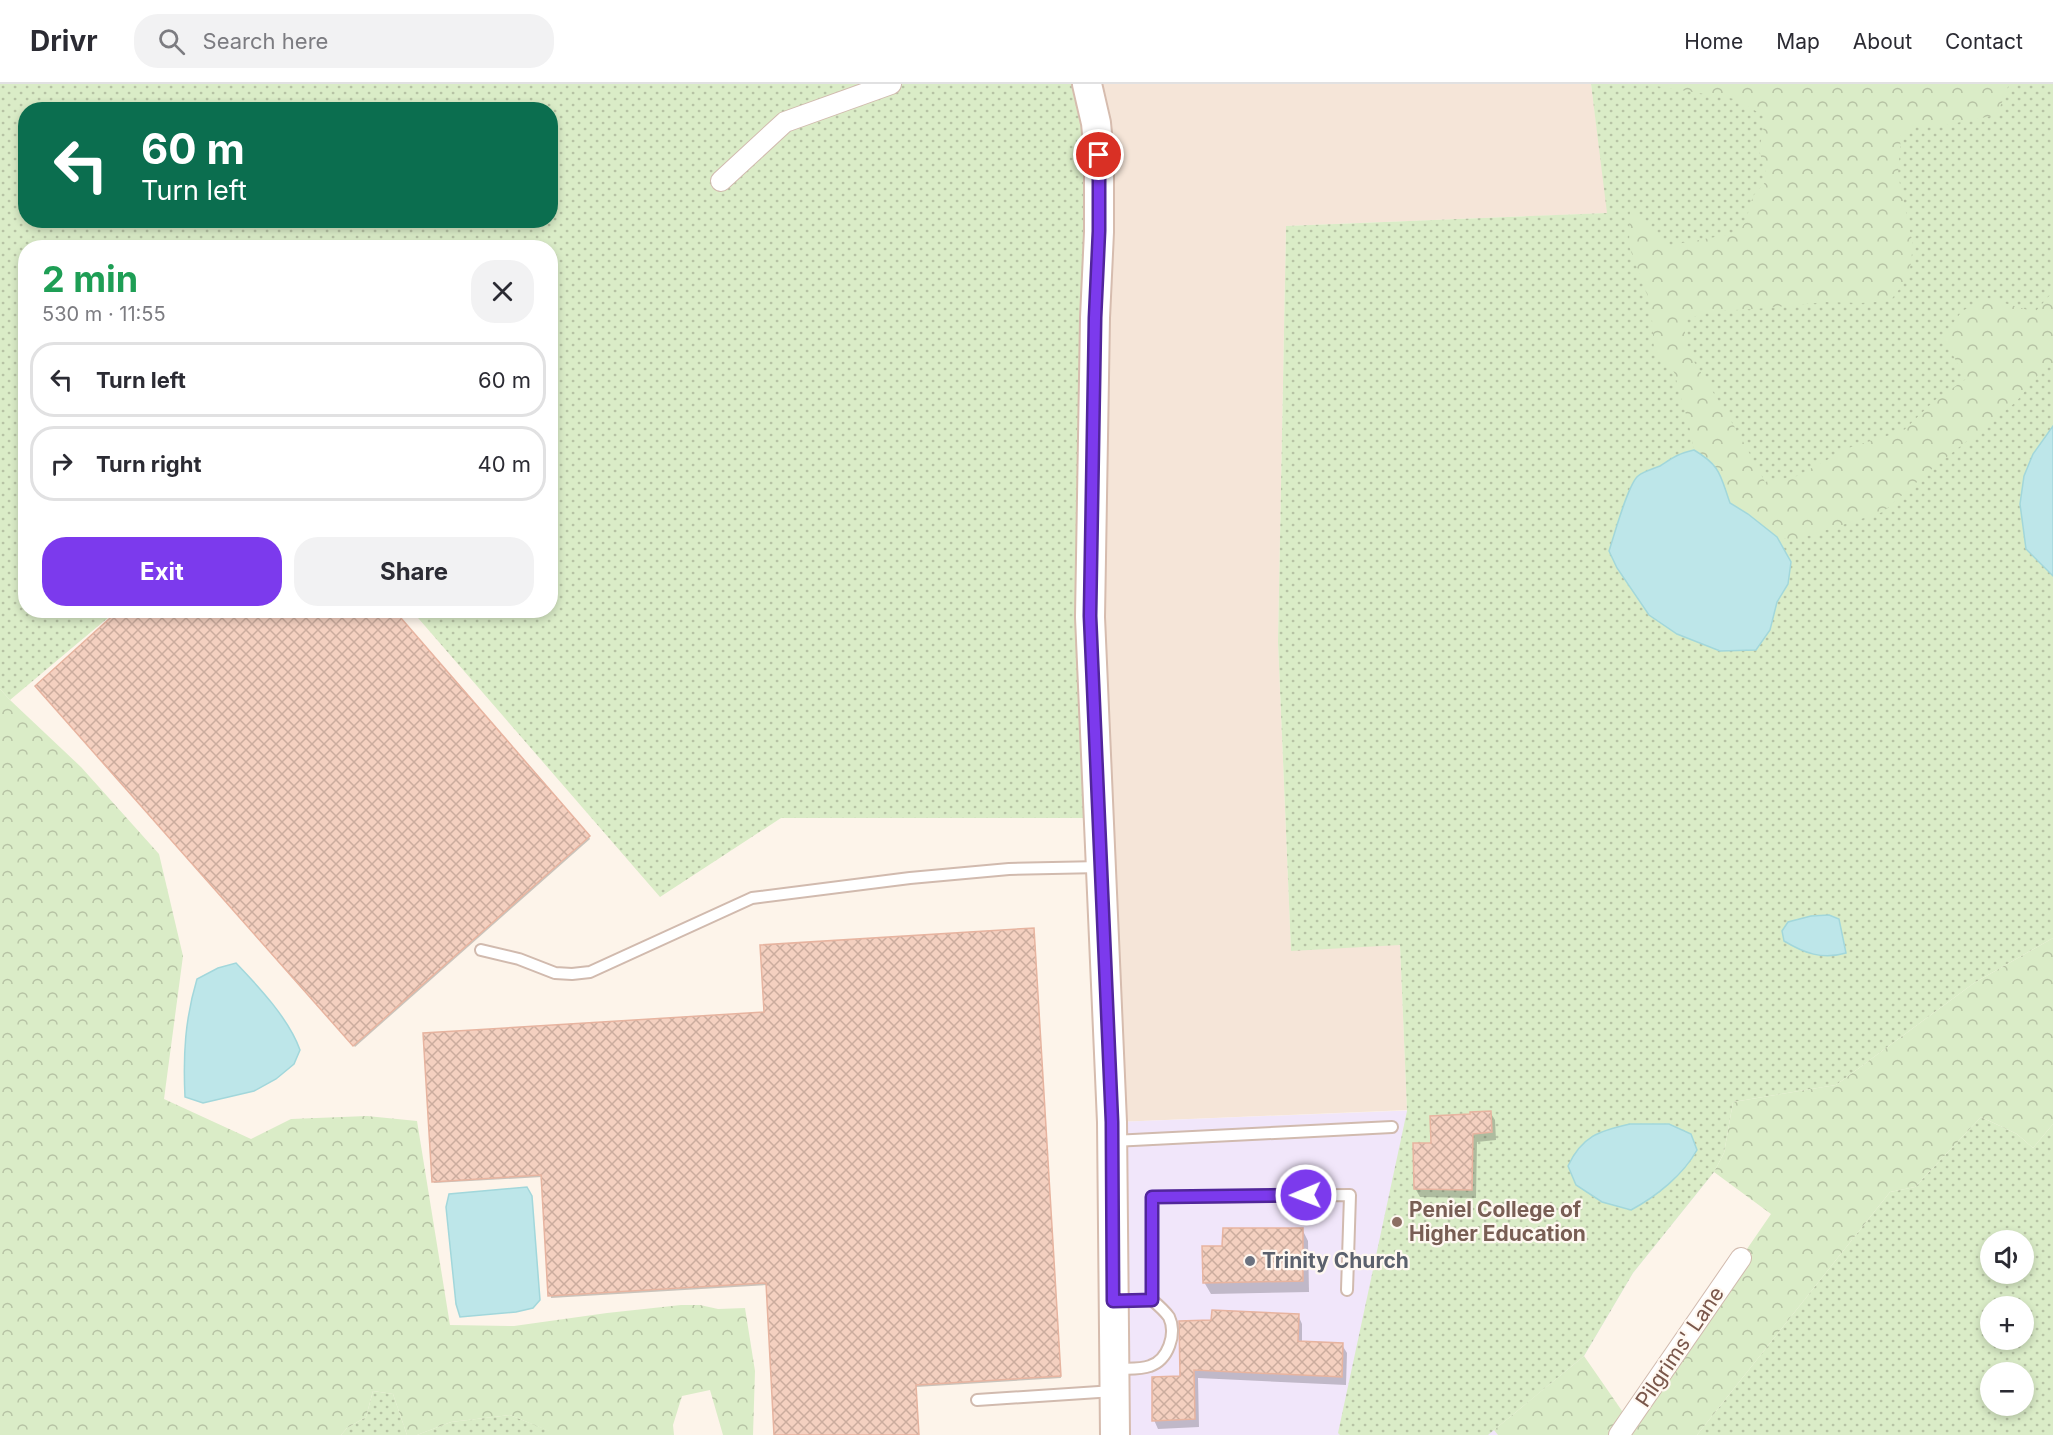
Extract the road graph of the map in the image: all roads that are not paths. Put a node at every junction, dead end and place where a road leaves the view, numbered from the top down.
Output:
1 (891, 84) edge
2 (1087, 84) edge
3 (721, 181) dead end
4 (1102, 867) junction
5 (481, 950) dead end
6 (1392, 1127) dead end
7 (1112, 1141) junction
8 (1741, 1258) dead end
9 (1347, 1290) dead end
10 (1152, 1300) junction
11 (1113, 1301) junction
12 (1114, 1380) junction
13 (977, 1400) dead end
14 (1115, 1435) edge
15 (1619, 1435) edge

1 - 3 street
2 - 4 street
4 - 5 lane
4 - 7 street
6 - 7 lane
7 - 11 street
8 - 15 street, Pilgrims' Lane
9 - 10 lane
10 - 11 lane
10 - 12 lane
11 - 12 street
12 - 13 lane
12 - 14 street

